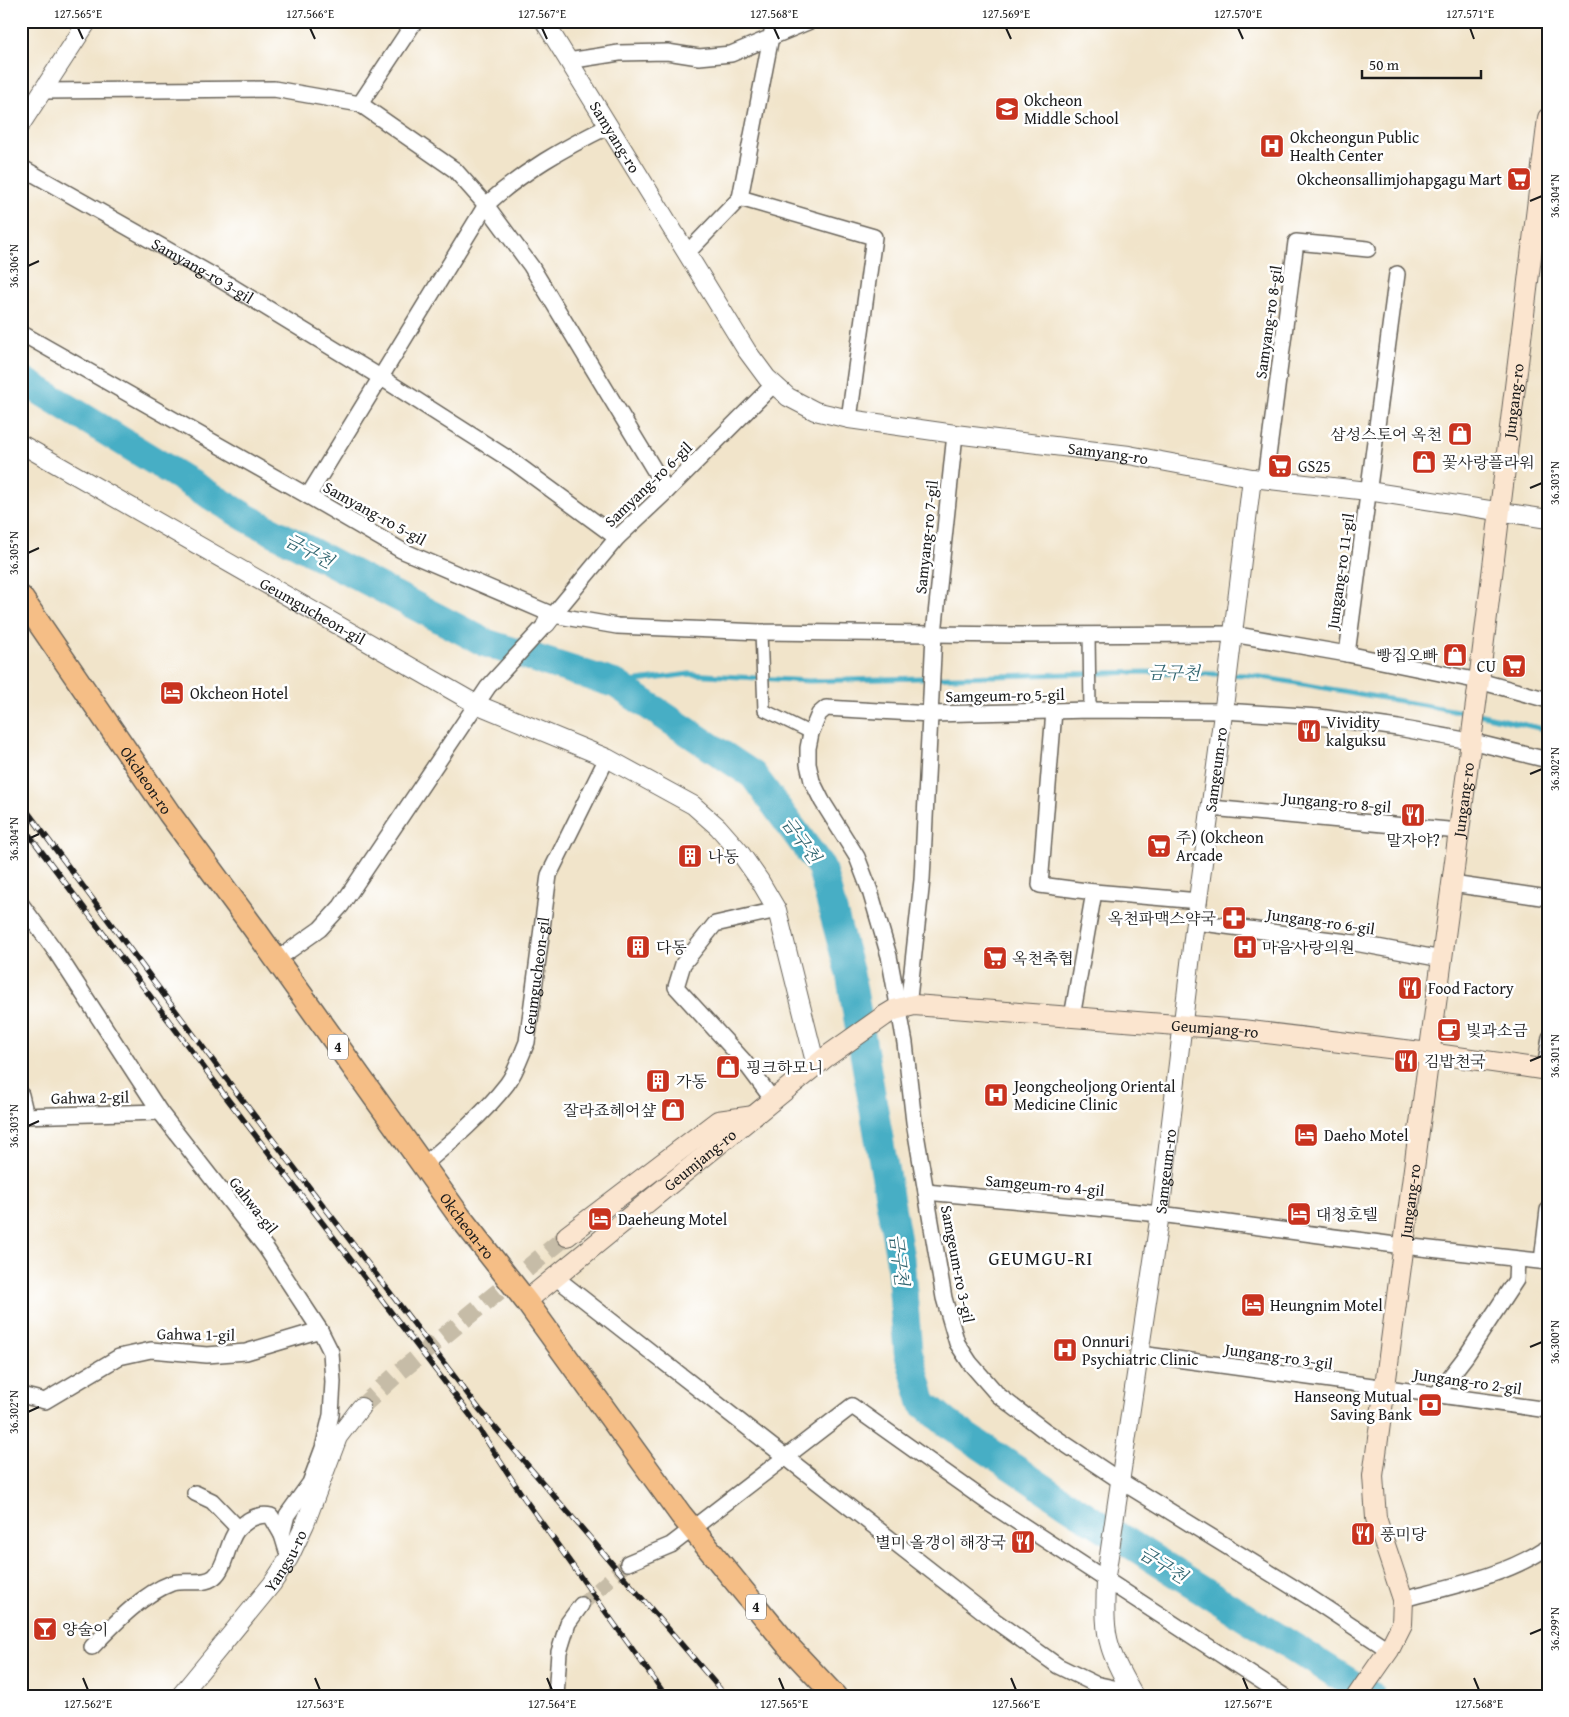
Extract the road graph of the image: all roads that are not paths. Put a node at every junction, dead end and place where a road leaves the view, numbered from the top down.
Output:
1 (88, 21) edge
2 (415, 21) edge
3 (544, 21) edge
4 (774, 21) edge
5 (810, 21) edge
6 (770, 37) junction
7 (568, 61) junction
8 (43, 91) junction
9 (360, 104) junction
10 (1548, 118) edge
11 (21, 124) edge
12 (609, 126) junction
13 (21, 167) edge
14 (740, 198) junction
15 (486, 205) junction
16 (1542, 222) edge
17 (1368, 249) dead end
18 (687, 253) junction
19 (1397, 274) dead end
20 (21, 333) edge
21 (381, 377) junction
22 (774, 384) junction
23 (849, 418) junction
24 (955, 434) junction
25 (23, 445) edge
26 (1258, 478) junction
27 (668, 491) junction
28 (1368, 491) junction
29 (308, 496) junction
30 (1500, 513) junction
31 (1548, 519) edge
32 (616, 538) junction
33 (21, 597) edge
34 (549, 619) junction
35 (761, 632) junction
36 (1089, 634) junction
37 (1232, 638) junction
38 (934, 639) junction
39 (1346, 654) junction
40 (1479, 682) junction
41 (1548, 700) edge
42 (476, 704) junction
43 (1224, 705) junction
44 (931, 709) junction
45 (1090, 710) junction
46 (1054, 711) junction
47 (811, 733) junction
48 (1471, 733) junction
49 (607, 758) junction
50 (1548, 760) edge
51 (1211, 808) junction
52 (1459, 831) junction
53 (1452, 884) junction
54 (1094, 892) junction
55 (1548, 898) edge
56 (1199, 901) junction
57 (21, 904) edge
58 (777, 910) junction
59 (1195, 922) junction
60 (1442, 959) junction
61 (276, 960) junction
62 (897, 1011) junction
63 (1072, 1017) junction
64 (1183, 1025) junction
65 (1548, 1037) edge
66 (1429, 1053) junction
67 (821, 1062) junction
68 (1545, 1070) edge
69 (21, 1095) edge
70 (773, 1100) junction
71 (160, 1112) junction
72 (24, 1116) edge
73 (754, 1116) junction
74 (422, 1166) junction
75 (926, 1192) junction
76 (1548, 1210) edge
77 (1160, 1214) junction
78 (567, 1236) tunnel mouth
79 (1403, 1246) junction
80 (1517, 1259) junction
81 (1545, 1262) edge
82 (555, 1277) junction
83 (526, 1301) junction
84 (320, 1330) junction
85 (1140, 1354) junction
86 (1384, 1388) junction
87 (1436, 1395) junction
88 (21, 1396) edge
89 (361, 1406) tunnel mouth
90 (1548, 1410) edge
91 (786, 1457) junction
92 (1118, 1487) junction
93 (195, 1493) dead end
94 (686, 1521) junction
95 (238, 1528) junction
96 (282, 1535) junction
97 (1548, 1547) edge
98 (289, 1558) junction
99 (628, 1563) tunnel mouth
100 (1106, 1578) junction
101 (1403, 1599) junction
102 (581, 1605) tunnel mouth
103 (92, 1647) dead end
104 (1384, 1656) junction
105 (1091, 1690) edge
106 (1133, 1694) edge
107 (180, 1696) edge
108 (556, 1696) edge
109 (834, 1696) edge
110 (1284, 1696) edge
111 (1357, 1696) edge

1 - 8 street
2 - 9 street
3 - 7 street, Samyang-ro
4 - 6 street
5 - 6 street
6 - 7 street
6 - 14 street
7 - 12 street, Samyang-ro
8 - 9 street
8 - 11 street
9 - 15 street
10 - 16 main road, Jungang-ro
12 - 15 street, Samyang-ro 5-gil
12 - 18 street, Samyang-ro
13 - 21 street, Samyang-ro 3-gil
14 - 18 street
14 - 23 street
15 - 21 street, Samyang-ro 5-gil
15 - 27 street
16 - 30 main road, Jungang-ro
17 - 26 street, Samyang-ro 8-gil
18 - 22 street, Samyang-ro
19 - 28 street
20 - 29 street
21 - 29 street, Samyang-ro 5-gil
21 - 32 street
22 - 23 street, Samyang-ro
22 - 27 street, Samyang-ro 6-gil
23 - 24 street, Samyang-ro
24 - 26 street, Samyang-ro
24 - 38 street, Samyang-ro 7-gil
25 - 42 street, Geumgucheon-gil
26 - 28 street, Samyang-ro
26 - 37 street
27 - 32 street, Samyang-ro 6-gil
28 - 30 street, Samyang-ro
28 - 39 street, Jungang-ro 11-gil
29 - 34 street, Samyang-ro 5-gil
30 - 31 street, Samyang-ro
30 - 40 main road, Jungang-ro
32 - 34 street, Samyang-ro 6-gil
33 - 61 main road, Okcheon-ro / 4
34 - 35 street, Samyang-ro 5-gil
34 - 42 street, Samyang-ro 6-gil
35 - 38 street, Samyang-ro 5-gil
35 - 47 street
36 - 37 street, Jungang-ro 11-gil
36 - 38 street, Jungang-ro 11-gil
36 - 45 street
37 - 39 street, Jungang-ro 11-gil
37 - 43 street, Samgeum-ro
38 - 44 street, Samyang-ro 7-gil
39 - 40 street, Jungang-ro 11-gil
40 - 41 street, Jungang-ro 11-gil
40 - 48 main road, Jungang-ro
42 - 49 street, Geumgucheon-gil
42 - 61 street
43 - 45 street, Samgeum-ro 5-gil
43 - 48 street, Jungang-ro
43 - 51 street, Samgeum-ro
44 - 46 street, Samgeum-ro 5-gil
44 - 47 street
44 - 62 street, Samgeum-ro 5-gil
45 - 46 street, Samgeum-ro 5-gil
46 - 54 street
47 - 62 street
48 - 50 street
48 - 52 main road, Jungang-ro
49 - 58 street, Geumgucheon-gil
49 - 74 street, Geumgucheon-gil
51 - 52 street, Jungang-ro 8-gil
51 - 56 street, Samgeum-ro
52 - 53 main road, Jungang-ro
53 - 55 street
53 - 60 main road, Jungang-ro
54 - 56 street
54 - 63 street
56 - 59 street, Samgeum-ro
57 - 71 street, Gahwa-gil
58 - 67 street, Geumgucheon-gil
58 - 70 street
59 - 60 street, Jungang-ro 6-gil
59 - 64 street, Samgeum-ro
60 - 66 main road, Jungang-ro
61 - 74 main road, Okcheon-ro / 4
62 - 63 main road, Geumjang-ro
62 - 67 main road, Geumjang-ro
62 - 75 street, Samgeum-ro 3-gil
63 - 64 main road, Geumjang-ro
64 - 66 main road, Geumjang-ro
64 - 77 street, Samgeum-ro
65 - 68 street
66 - 68 main road, Geumjang-ro
66 - 79 main road, Jungang-ro
67 - 70 main road, Geumjang-ro
69 - 72 street
70 - 73 main road, Geumjang-ro
71 - 72 street, Gahwa 2-gil
71 - 84 street, Gahwa-gil
73 - 78 main road
73 - 82 main road, Geumjang-ro
74 - 83 main road, Okcheon-ro / 4
75 - 77 street, Samgeum-ro 4-gil
75 - 92 street, Samgeum-ro 3-gil
76 - 81 street
77 - 79 street, Samgeum-ro 4-gil
77 - 85 street, Samgeum-ro
79 - 80 street, Samgeum-ro 4-gil
79 - 86 main road, Jungang-ro
80 - 81 street, Samgeum-ro 4-gil
80 - 87 street
82 - 83 main road, Geumjang-ro
82 - 91 street
83 - 94 main road, Okcheon-ro / 4
84 - 88 street, Gahwa 1-gil
84 - 96 street, Gahwa-gil
85 - 86 street, Jungang-ro 3-gil
85 - 92 street, Samgeum-ro
86 - 87 street, Jungang-ro 2-gil
86 - 101 main road, Jungang-ro
87 - 90 street, Jungang-ro 2-gil
89 - 98 street, Yangsu-ro
91 - 94 street
91 - 100 street
91 - 105 street
92 - 100 street, Samgeum-ro
92 - 104 street, Samgeum-ro 3-gil
93 - 95 street
94 - 99 street
94 - 109 main road, 4
95 - 96 street
95 - 103 street
96 - 98 street
97 - 101 street
98 - 107 street, Yangsu-ro
100 - 106 street
100 - 110 street
101 - 104 main road, Jungang-ro
102 - 108 street
104 - 111 main road, Jungang-ro
105 - 106 street

